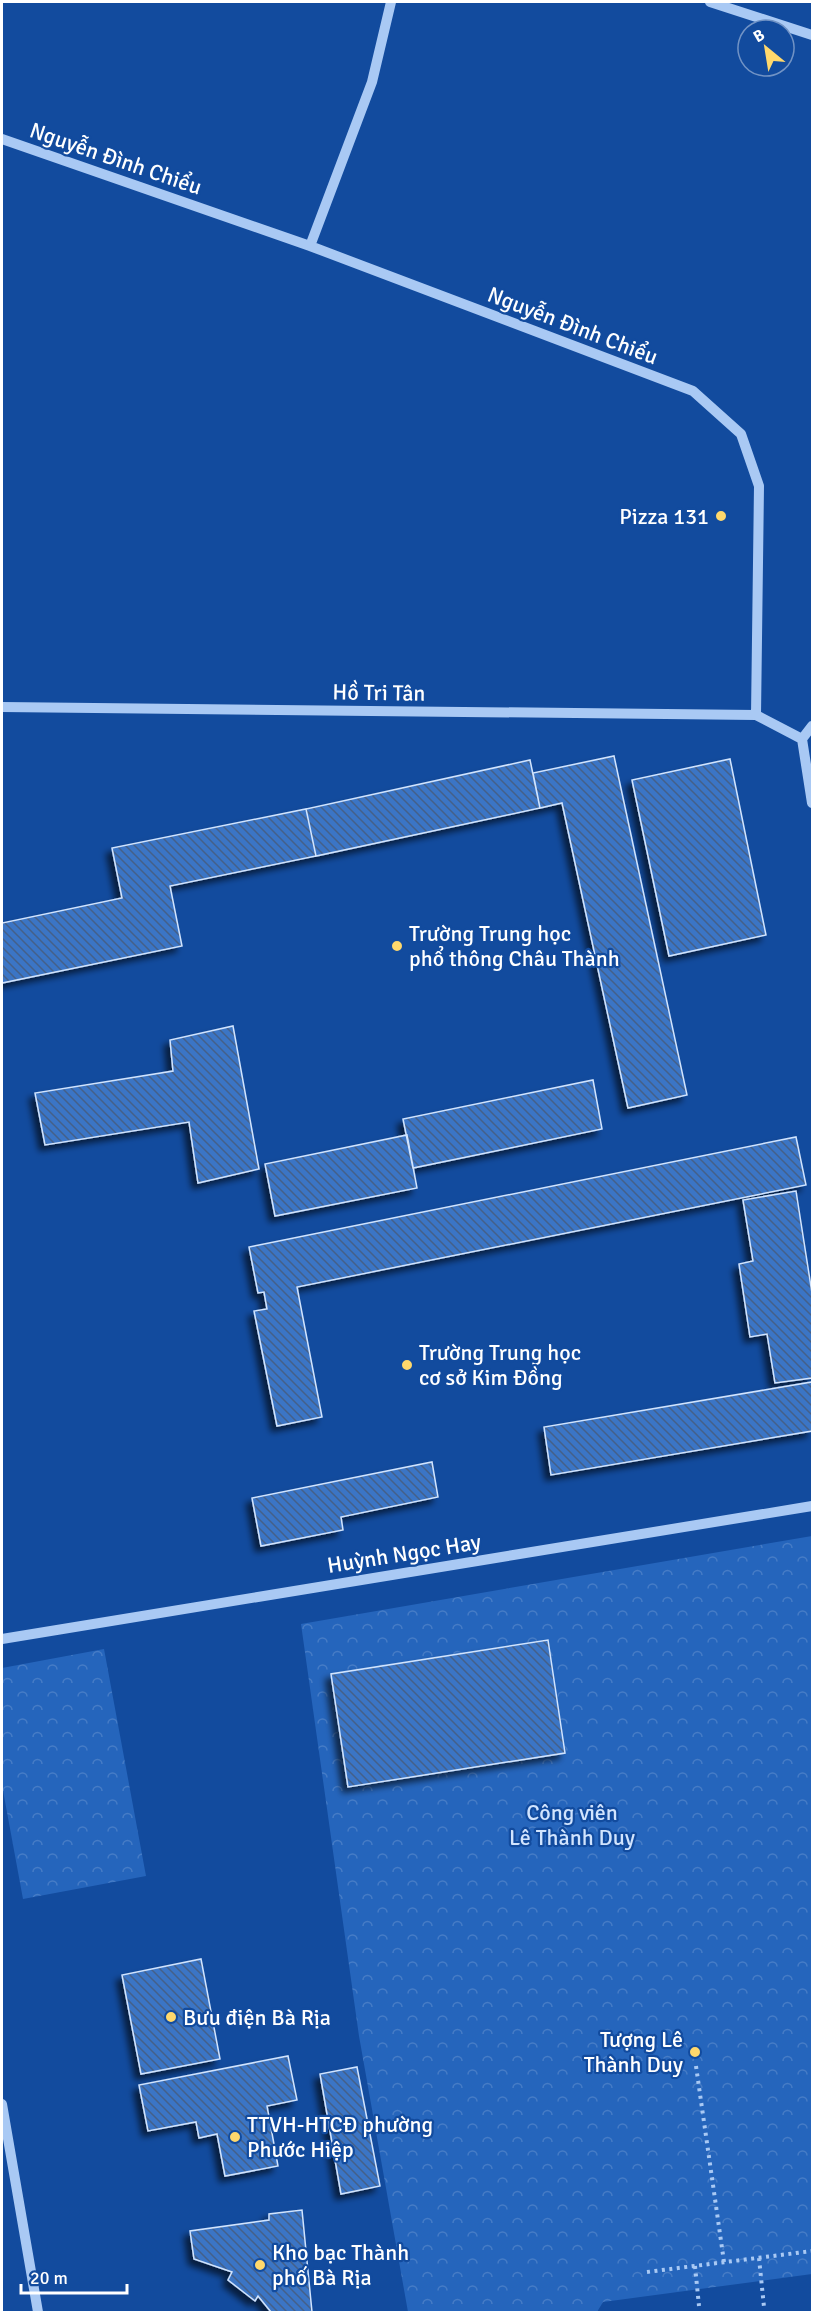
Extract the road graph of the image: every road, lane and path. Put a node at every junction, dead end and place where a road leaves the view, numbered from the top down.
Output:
1 (391, 2) edge
2 (718, 3) edge
3 (813, 35) edge
4 (2, 139) edge
5 (310, 246) junction
6 (2, 707) edge
7 (756, 715) junction
8 (813, 726) edge
9 (802, 740) junction
10 (813, 803) edge
11 (813, 1506) edge
12 (2, 1639) edge
13 (696, 2066) dead end
14 (2, 2104) edge
15 (813, 2251) edge
16 (759, 2258) junction
17 (724, 2262) junction
18 (695, 2266) junction
19 (647, 2272) dead end
20 (699, 2306) dead end
21 (764, 2307) dead end
22 (38, 2313) edge

1 - 5 street
2 - 3 street
4 - 5 street, Nguyễn Đình Chiểu
5 - 7 street, Nguyễn Đình Chiểu
6 - 7 street, Hồ Tri Tân
7 - 9 street
8 - 9 street
9 - 10 street
11 - 12 street, Huỳnh Ngọc Hay
13 - 17 path
14 - 22 street
15 - 16 path
16 - 17 path
16 - 21 path
17 - 18 path
18 - 19 path
18 - 20 path

